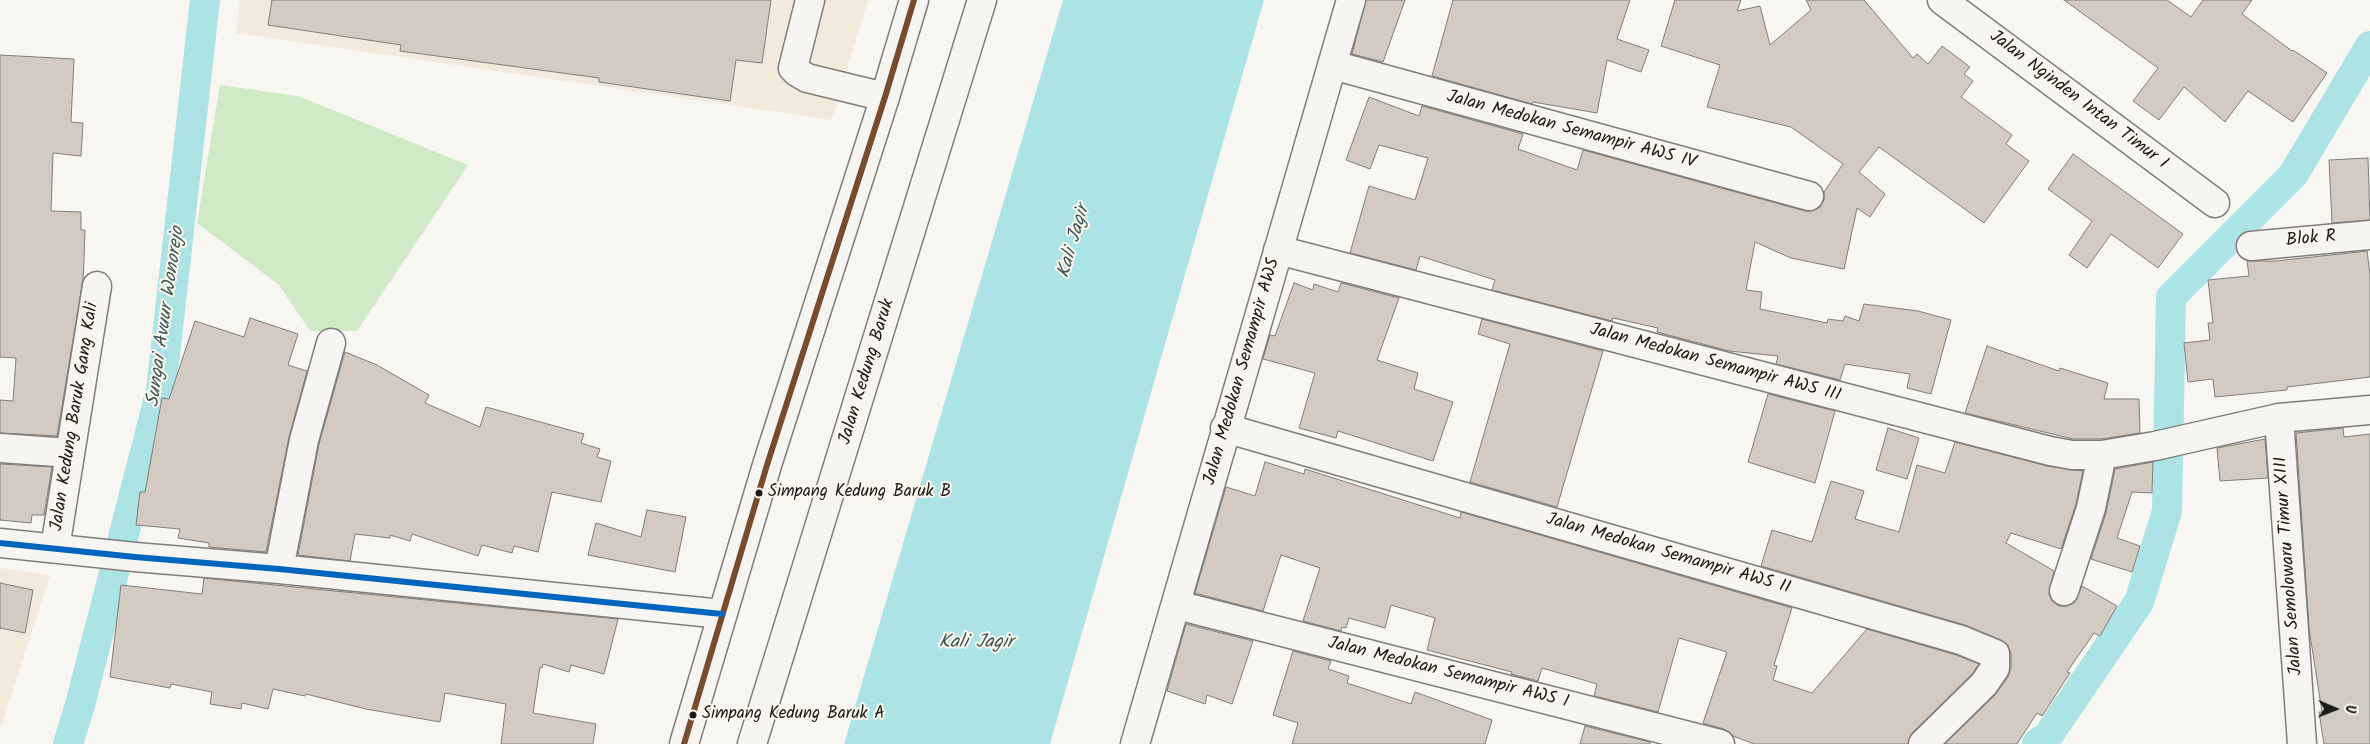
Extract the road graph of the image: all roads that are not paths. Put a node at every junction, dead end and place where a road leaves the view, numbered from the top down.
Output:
1 (810, 0) edge
2 (914, 0) edge
3 (982, 0) edge
4 (1351, 0) edge
5 (1942, 0) edge
6 (1333, 65) junction
7 (885, 97) junction
8 (1809, 196) dead end
9 (2215, 203) dead end
10 (2370, 234) edge
11 (2252, 246) dead end
12 (1278, 250) junction
13 (97, 286) dead end
14 (331, 343) dead end
15 (2370, 410) edge
16 (2279, 418) junction
17 (1225, 428) junction
18 (0, 448) edge
19 (70, 452) junction
20 (2102, 455) junction
21 (0, 543) edge
22 (61, 549) junction
23 (279, 569) junction
24 (2064, 591) dead end
25 (1176, 605) junction
26 (722, 614) junction
27 (684, 744) edge
28 (752, 744) edge
29 (1135, 744) edge
30 (1720, 744) edge
31 (1923, 744) edge
32 (2302, 744) edge

1 - 7 street
2 - 7 street
3 - 28 street, Jalan Kedung Baruk
4 - 6 street, Jalan Medokan Semampir AWS
5 - 9 street, Jalan Nginden Intan Timur I
6 - 8 street, Jalan Medokan Semampir AWS IV
6 - 12 street, Jalan Medokan Semampir AWS
7 - 26 street
10 - 11 street, Blok R
12 - 17 street, Jalan Medokan Semampir AWS
12 - 20 street, Jalan Medokan Semampir AWS III
13 - 19 street, Jalan Kedung Baruk Gang Kali
14 - 23 street
15 - 16 street, Jalan Medokan Semampir AWS III
16 - 20 street, Jalan Medokan Semampir AWS III
16 - 32 street, Jalan Semolowaru Timur XIII
17 - 25 street, Jalan Medokan Semampir AWS
17 - 31 street, Jalan Medokan Semampir AWS II
18 - 19 street
19 - 22 street, Jalan Kedung Baruk Gang Kali
20 - 24 street
21 - 22 street
22 - 23 street
23 - 26 street
25 - 29 street, Jalan Medokan Semampir AWS
25 - 30 street, Jalan Medokan Semampir AWS I
26 - 27 street

